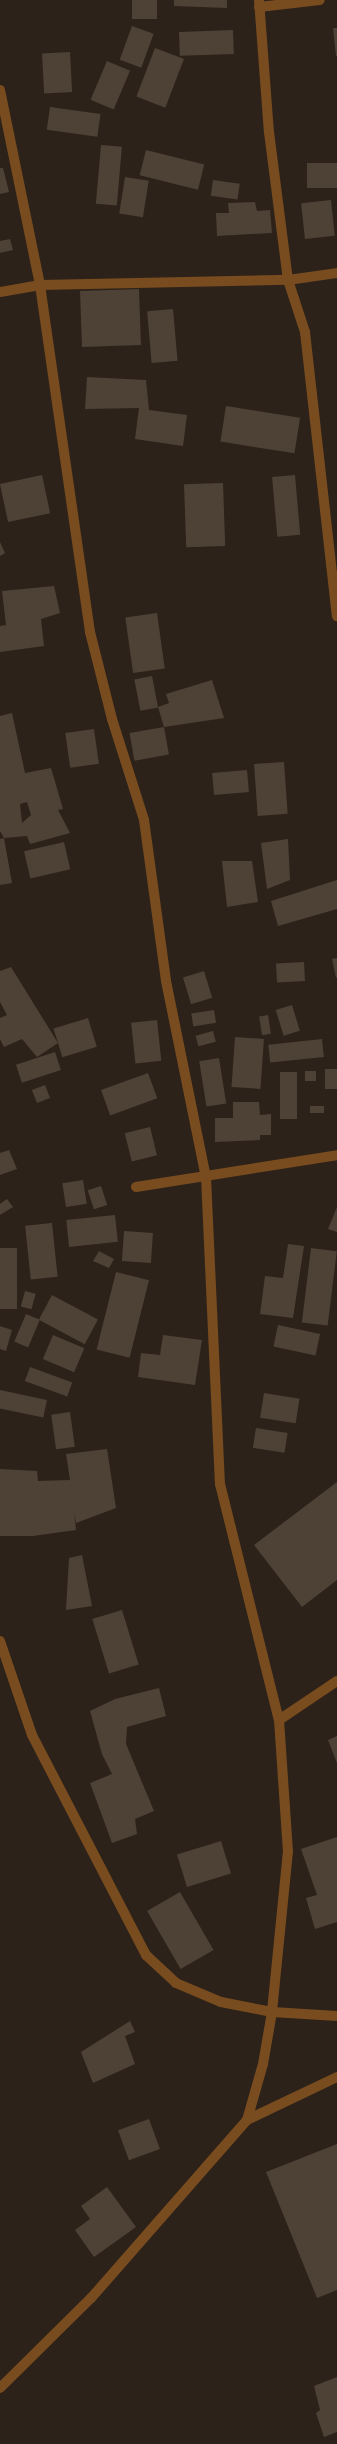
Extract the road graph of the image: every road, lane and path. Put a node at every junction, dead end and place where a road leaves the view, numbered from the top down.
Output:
1 (320, 0) edge
2 (259, 3) edge
3 (0, 90) edge
4 (337, 272) edge
5 (288, 280) junction
6 (40, 285) junction
7 (0, 292) edge
8 (337, 616) edge
9 (337, 1155) edge
10 (206, 1177) junction
11 (136, 1187) dead end
12 (0, 1641) edge
13 (337, 1681) edge
14 (279, 1720) junction
15 (272, 2012) junction
16 (337, 2016) edge
17 (337, 2077) edge
18 (246, 2120) junction
19 (0, 2388) edge

1 - 2 street
2 - 5 street
3 - 6 street
4 - 5 street
5 - 6 street
5 - 8 street
6 - 7 street
6 - 10 street
9 - 10 street
10 - 11 street
10 - 14 street
12 - 15 street
13 - 14 street
14 - 15 street
15 - 16 street
15 - 18 street
17 - 18 street
18 - 19 street

